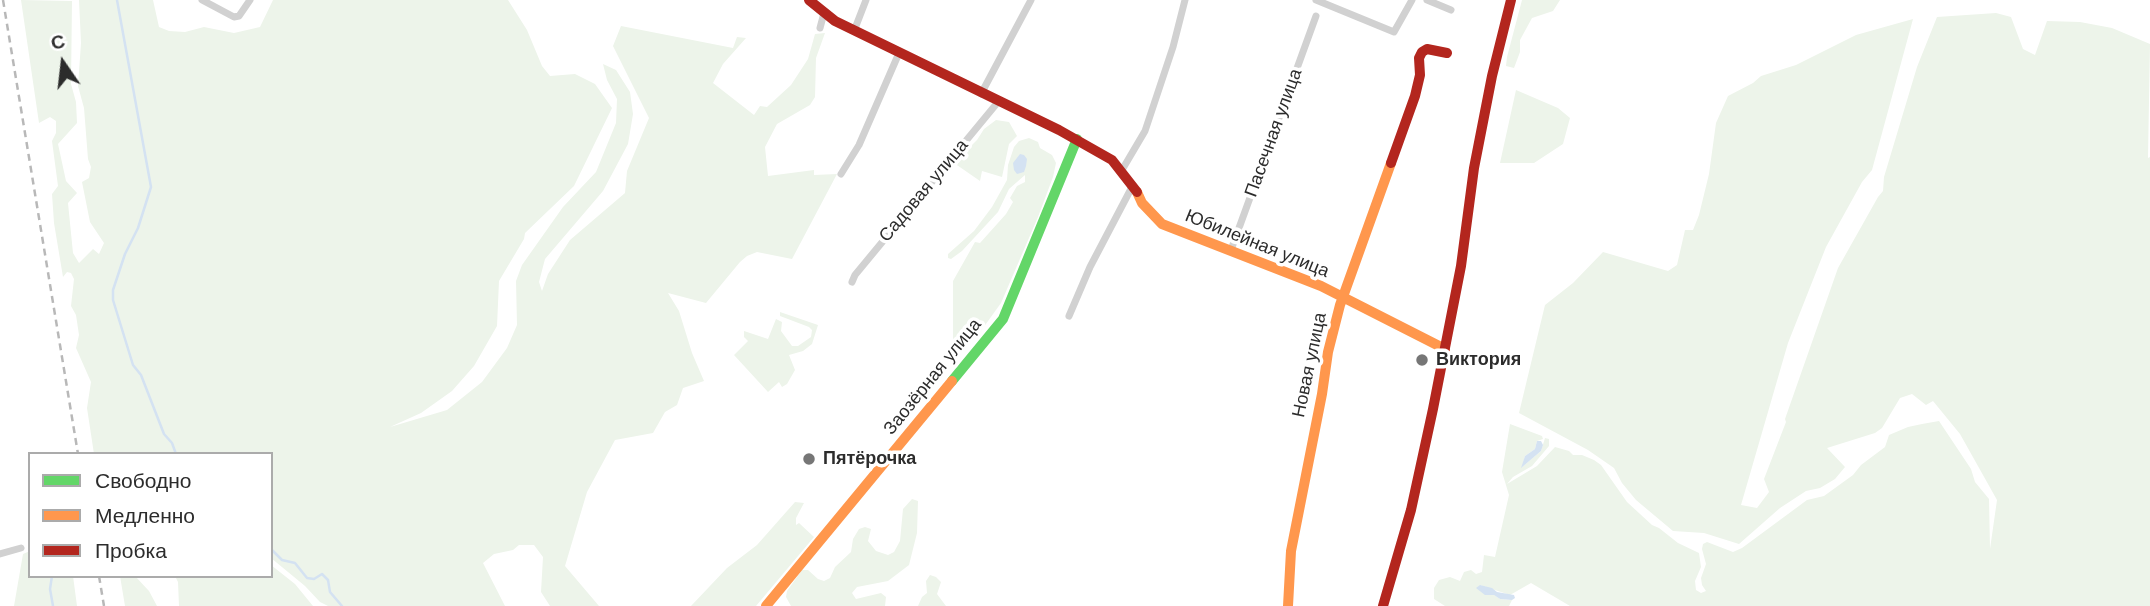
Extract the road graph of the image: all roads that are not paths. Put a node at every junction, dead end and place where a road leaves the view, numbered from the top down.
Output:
1 (202, 0) edge
2 (250, 0) edge
3 (809, 0) edge
4 (866, 0) edge
5 (1031, 0) edge
6 (1185, 0) edge
7 (1317, 0) edge
8 (1412, 0) edge
9 (1427, 0) edge
10 (1511, 0) edge
11 (1451, 10) dead end
12 (824, 13) junction
13 (1316, 16) dead end
14 (820, 28) dead end
15 (854, 31) junction
16 (898, 53) junction
17 (1447, 53) dead end
18 (981, 94) junction
19 (998, 102) junction
20 (1076, 139) junction
21 (1122, 170) junction
22 (841, 174) dead end
23 (1133, 185) junction
24 (1231, 250) junction
25 (852, 282) dead end
26 (1342, 299) junction
27 (1069, 316) dead end
28 (1445, 349) junction
29 (21, 548) dead end
30 (0, 554) edge
31 (766, 606) edge
32 (1288, 606) edge
33 (1382, 606) edge

1 - 2 street
3 - 12 street, Юбилейная улица
4 - 15 street
5 - 18 street
6 - 21 street
7 - 8 street
9 - 11 street
10 - 28 street
12 - 14 street
12 - 15 street, Юбилейная улица
13 - 24 street, Пасечная улица
15 - 16 street, Юбилейная улица
16 - 18 street, Юбилейная улица
16 - 22 street
17 - 26 street, Новая улица
18 - 19 street, Юбилейная улица
19 - 20 street, Юбилейная улица
19 - 25 street, Садовая улица
20 - 21 street, Юбилейная улица
20 - 31 street, Заозёрная улица
21 - 23 street, Юбилейная улица
23 - 24 street, Юбилейная улица
23 - 27 street
24 - 26 street, Юбилейная улица
26 - 28 street, Юбилейная улица
26 - 32 street, Новая улица
28 - 33 street
29 - 30 street

